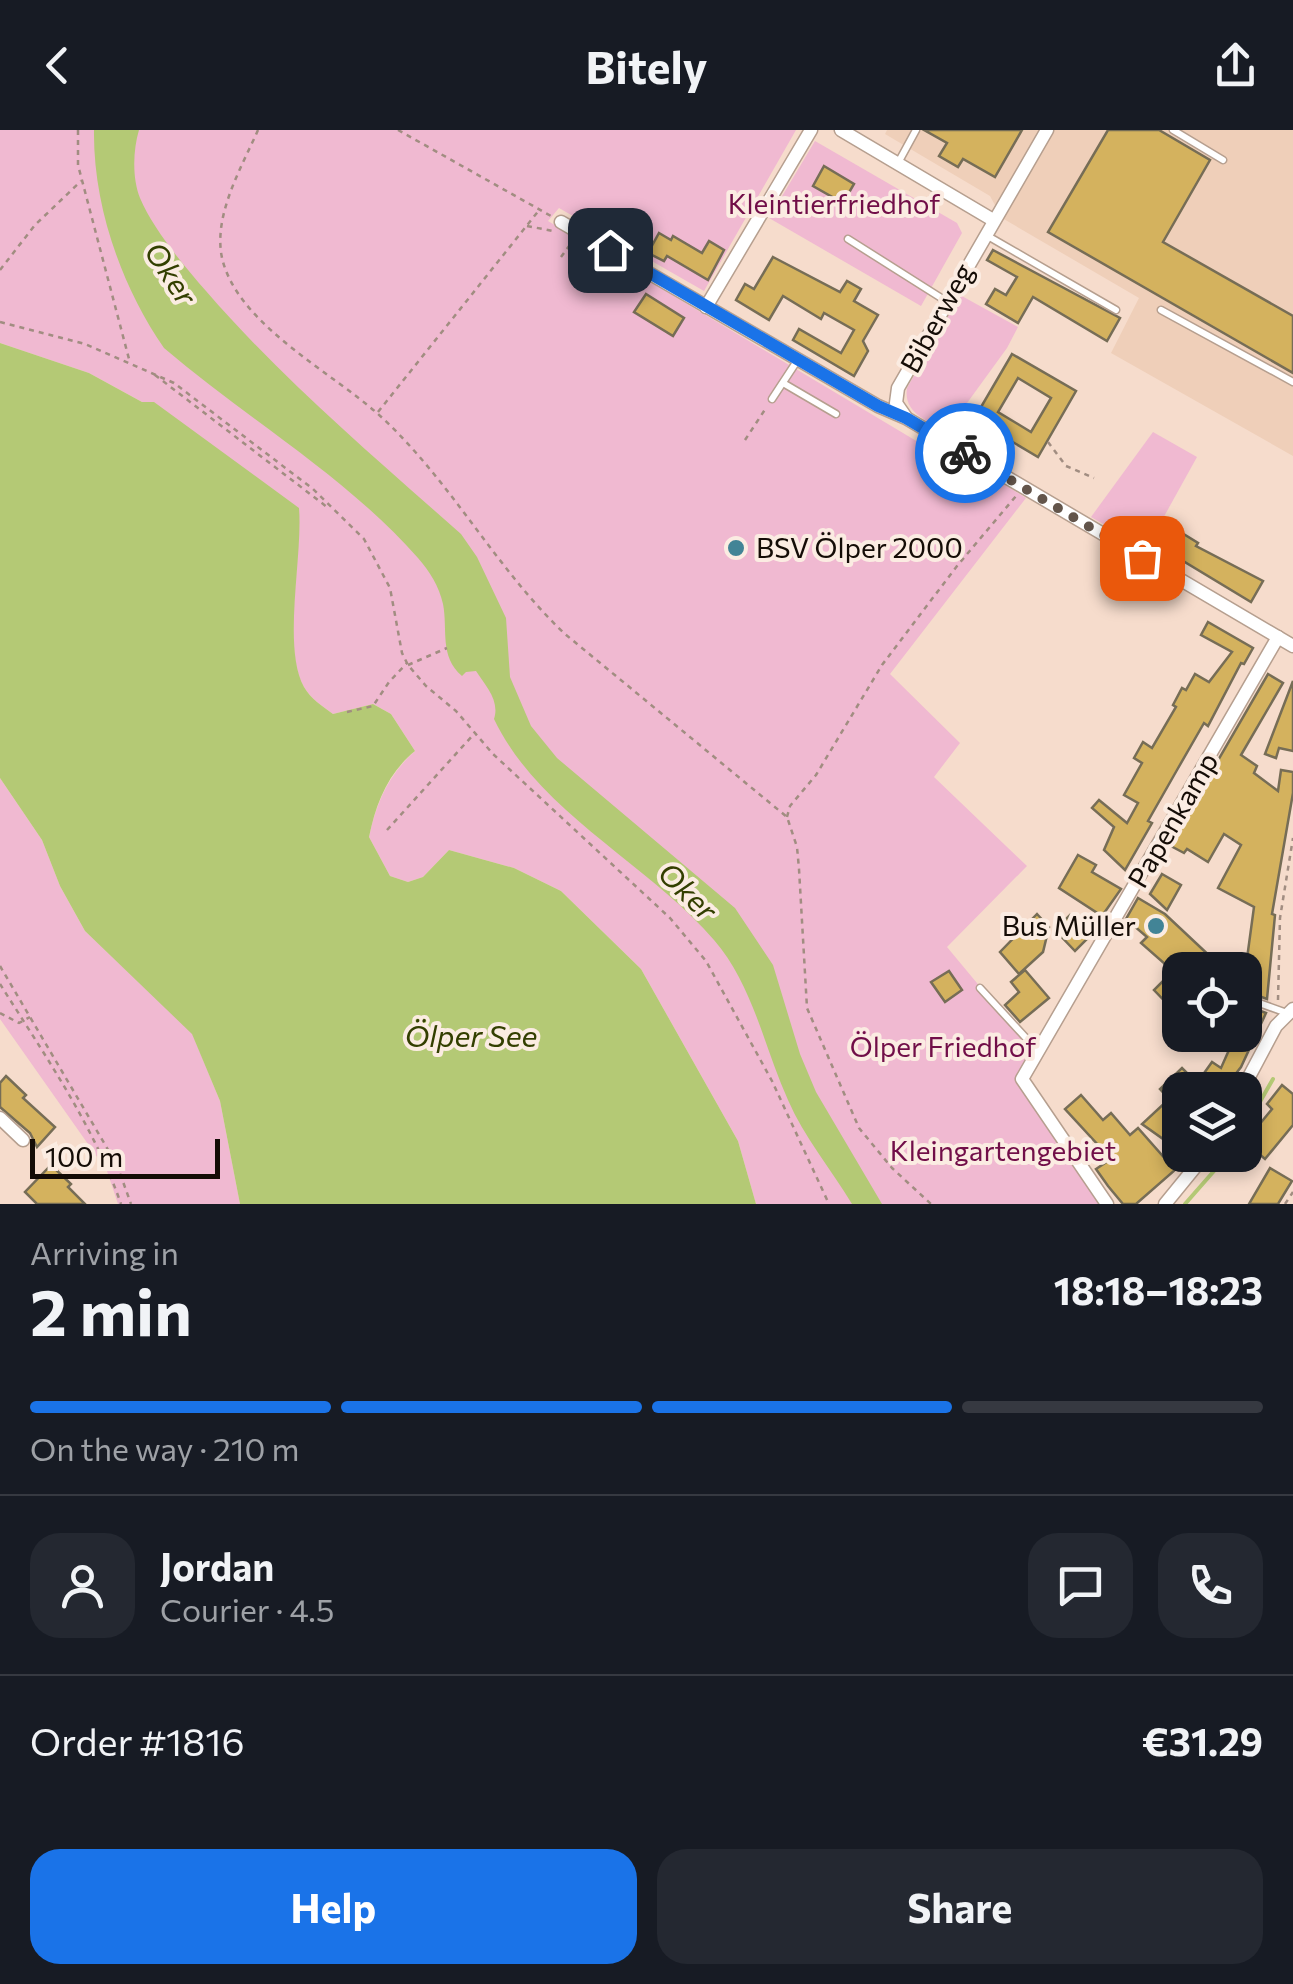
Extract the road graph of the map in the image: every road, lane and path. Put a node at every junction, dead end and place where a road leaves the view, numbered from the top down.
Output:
1 (78, 130) edge
2 (258, 130) edge
3 (398, 130) edge
4 (811, 130) edge
5 (841, 130) edge
6 (916, 130) edge
7 (1047, 130) edge
8 (1172, 130) edge
9 (1223, 160) dead end
10 (897, 164) junction
11 (82, 180) junction
12 (540, 209) junction
13 (993, 220) junction
14 (561, 222) joint
15 (580, 232) junction
16 (985, 234) junction
17 (848, 239) dead end
18 (561, 257) dead end
19 (0, 270) edge
20 (946, 301) junction
21 (706, 307) junction
22 (1116, 310) dead end
23 (1161, 310) dead end
24 (0, 322) edge
25 (798, 360) junction
26 (129, 361) junction
27 (150, 370) junction
28 (1293, 382) edge
29 (783, 383) junction
30 (772, 399) dead end
31 (377, 413) junction
32 (762, 414) dead end
33 (836, 414) dead end
34 (906, 418) junction
35 (746, 440) dead end
36 (1048, 442) dead end
37 (1094, 478) dead end
38 (1024, 488) junction
39 (335, 513) junction
40 (1278, 637) junction
41 (1293, 646) edge
42 (447, 648) dead end
43 (408, 664) junction
44 (347, 712) dead end
45 (474, 734) junction
46 (787, 817) junction
47 (387, 830) dead end
48 (1293, 838) edge
49 (0, 966) edge
50 (0, 984) edge
51 (980, 988) dead end
52 (1286, 1008) edge
53 (0, 1013) edge
54 (31, 1016) junction
55 (24, 1022) junction
56 (1038, 1050) junction
57 (1252, 1072) edge
58 (0, 1118) edge
59 (23, 1140) dead end
60 (1191, 1172) edge
61 (1293, 1192) edge
62 (121, 1204) edge
63 (131, 1204) edge
64 (829, 1204) edge
65 (931, 1204) edge
66 (1107, 1204) edge
67 (1165, 1204) edge
68 (1285, 1204) edge

1 - 11 path
2 - 31 path
3 - 12 path
4 - 21 street
5 - 10 street
6 - 10 lane
7 - 13 street, Biberweg
8 - 9 lane
10 - 13 street
11 - 19 path
11 - 26 path
12 - 14 path
12 - 31 path
13 - 16 street, Biberweg
14 - 15 street
15 - 18 path
15 - 21 street
16 - 20 street, Biberweg
16 - 22 lane
17 - 20 lane
20 - 34 street, Biberweg
21 - 25 street
23 - 28 lane
24 - 26 path
25 - 29 lane
25 - 34 street
26 - 27 path
27 - 39 path
27 - 39 path
29 - 30 lane
29 - 33 lane
31 - 46 path
32 - 35 path
34 - 38 street
36 - 37 path
38 - 40 street
38 - 46 path
39 - 43 path
40 - 41 street
40 - 56 street, Papenkamp
42 - 43 path
43 - 44 path
43 - 45 path
45 - 47 path
45 - 64 path
46 - 65 path
48 - 52 path
49 - 54 path
50 - 55 path
51 - 56 lane
52 - 57 street
53 - 55 path
54 - 55 path
54 - 63 path
55 - 62 path
56 - 66 street, Papenkamp
58 - 59 street
60 - 67 street
61 - 68 path

